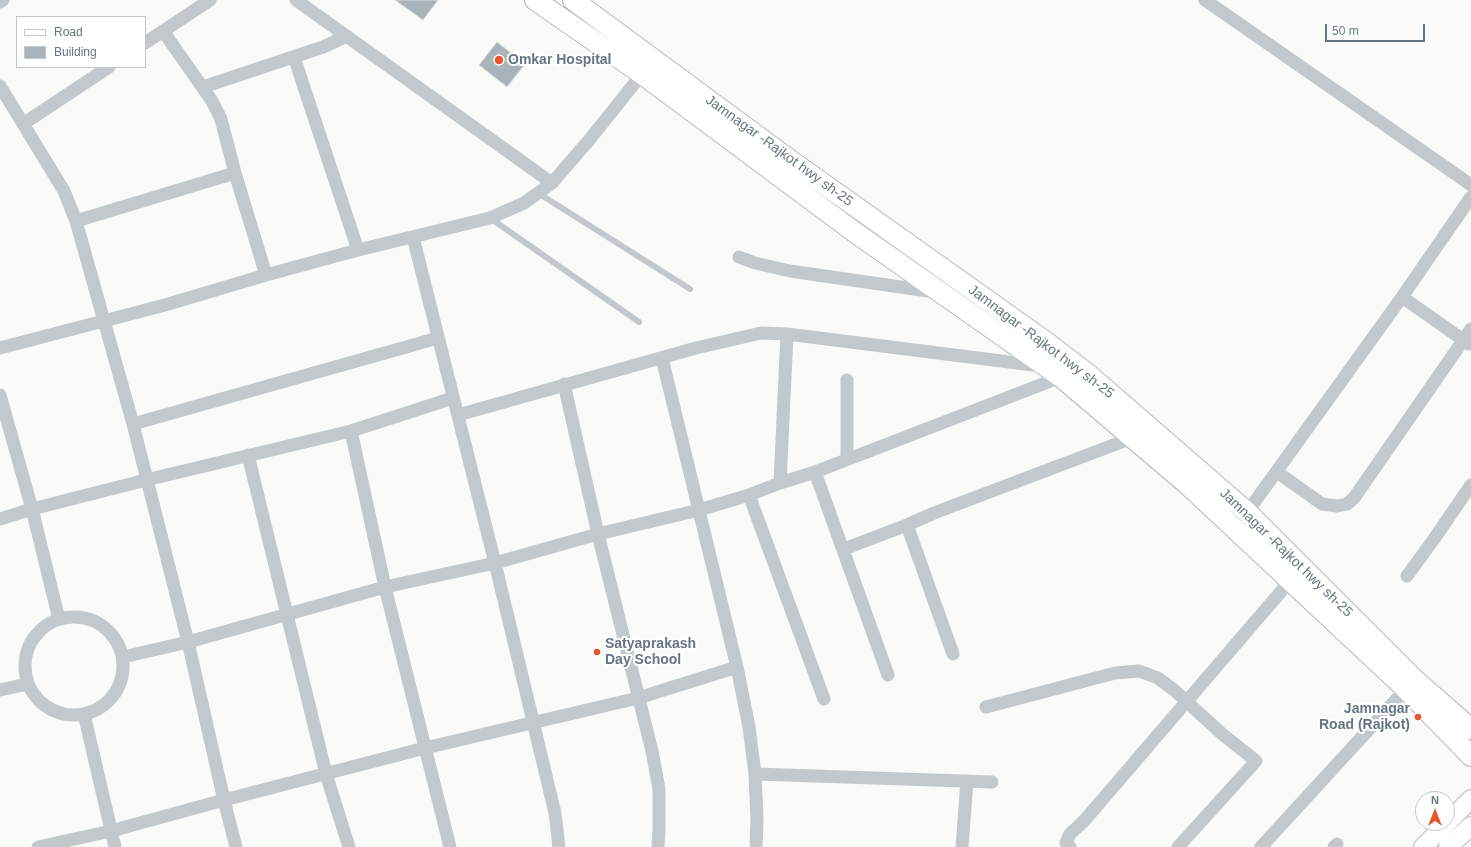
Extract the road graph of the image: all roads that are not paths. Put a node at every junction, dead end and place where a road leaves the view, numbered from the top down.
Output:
1 (3, 0) edge
2 (210, 0) edge
3 (296, 0) edge
4 (535, 0) edge
5 (573, 0) edge
6 (1205, 0) edge
7 (0, 2) edge
8 (193, 5) edge
9 (163, 31) junction
10 (347, 36) junction
11 (146, 42) edge
12 (294, 57) junction
13 (648, 67) junction
14 (107, 68) edge
15 (0, 86) edge
16 (202, 87) junction
17 (23, 124) junction
18 (235, 173) junction
19 (552, 183) junction
20 (1471, 185) edge
21 (538, 193) junction
22 (1471, 197) edge
23 (490, 218) junction
24 (76, 221) junction
25 (413, 237) junction
26 (358, 250) junction
27 (739, 257) dead end
28 (266, 275) junction
29 (690, 289) dead end
30 (939, 292) junction
31 (1402, 297) junction
32 (104, 321) junction
33 (639, 322) dead end
34 (787, 334) junction
35 (438, 338) junction
36 (1469, 338) edge
37 (0, 348) edge
38 (662, 358) junction
39 (1077, 366) junction
40 (1053, 372) junction
41 (847, 380) dead end
42 (564, 384) junction
43 (0, 395) edge
44 (453, 398) junction
45 (458, 415) junction
46 (133, 424) junction
47 (350, 431) junction
48 (1132, 438) junction
49 (248, 455) junction
50 (847, 459) junction
51 (816, 472) junction
52 (1277, 472) junction
53 (146, 480) junction
54 (780, 483) junction
55 (1471, 484) edge
56 (749, 495) junction
57 (32, 509) junction
58 (699, 510) junction
59 (1247, 512) junction
60 (0, 519) edge
61 (907, 526) junction
62 (1235, 530) junction
63 (598, 534) junction
64 (844, 549) junction
65 (495, 563) junction
66 (1407, 576) dead end
67 (1290, 581) junction
68 (385, 587) junction
69 (287, 615) junction
70 (59, 619) junction
71 (188, 642) junction
72 (953, 654) dead end
73 (123, 657) junction
74 (738, 667) junction
75 (888, 675) dead end
76 (28, 684) junction
77 (1406, 689) junction
78 (0, 690) edge
79 (638, 698) junction
80 (824, 699) dead end
81 (1186, 700) junction
82 (986, 707) dead end
83 (84, 714) junction
84 (534, 724) junction
85 (1471, 729) edge
86 (425, 748) junction
87 (1471, 756) edge
88 (326, 774) junction
89 (755, 774) junction
90 (967, 781) junction
91 (992, 782) dead end
92 (1471, 799) edge
93 (224, 800) junction
94 (1455, 815) edge
95 (1471, 826) edge
96 (111, 831) junction
97 (1439, 831) edge
98 (38, 847) edge
99 (115, 847) edge
100 (236, 847) edge
101 (349, 847) edge
102 (450, 847) edge
103 (559, 847) edge
104 (658, 847) edge
105 (756, 847) edge
106 (962, 847) edge
107 (1070, 847) edge
108 (1178, 847) edge
109 (1261, 847) edge
110 (1423, 847) edge
111 (1448, 847) edge

1 - 7 street
2 - 8 street
3 - 10 street
4 - 13 main road
5 - 13 main road, Jamnagar -Rajkot hwy sh-25
6 - 20 street
8 - 9 street
9 - 11 street
9 - 16 street
10 - 12 street
10 - 19 street
12 - 16 street
12 - 26 street
13 - 19 street
13 - 30 main road
13 - 39 main road, Jamnagar -Rajkot hwy sh-25
14 - 17 street
15 - 17 street
16 - 18 street
17 - 24 street
18 - 24 street
18 - 28 street
19 - 21 street
21 - 23 street
21 - 29 lane
22 - 31 street
23 - 25 street
23 - 33 lane
24 - 32 street
25 - 26 street
25 - 35 street
26 - 28 street
27 - 30 street
28 - 32 street
30 - 40 main road
31 - 36 street
31 - 52 street
32 - 37 street
32 - 46 street
34 - 38 street
34 - 40 street
34 - 54 street
35 - 44 street
35 - 46 street
36 - 52 street
38 - 42 street
38 - 58 street
39 - 40 street
39 - 59 main road, Jamnagar -Rajkot hwy sh-25
40 - 48 main road
40 - 50 street
41 - 50 street
42 - 45 street
42 - 63 street
43 - 57 street
44 - 45 street
44 - 47 street
45 - 65 street
46 - 53 street
47 - 49 street
47 - 68 street
48 - 61 street
48 - 62 main road
49 - 53 street
49 - 69 street
50 - 51 street
51 - 54 street
51 - 64 street
52 - 59 street
53 - 57 street
53 - 71 street
54 - 56 street
55 - 66 street
56 - 58 street
56 - 80 street
57 - 60 street
57 - 70 street
58 - 63 street
58 - 74 street
59 - 62 street
59 - 85 main road, Jamnagar -Rajkot hwy sh-25
61 - 64 street
61 - 72 street
62 - 67 main road
63 - 65 street
63 - 79 street
64 - 75 street
65 - 68 street
65 - 84 street
67 - 77 main road
67 - 81 street
68 - 69 street
68 - 86 street
69 - 71 street
69 - 88 street
70 - 73 street
70 - 76 street
71 - 73 street
71 - 93 street
73 - 83 street
74 - 79 street
74 - 89 street
76 - 78 street
76 - 83 street
77 - 87 main road
77 - 109 street
79 - 84 street
79 - 104 street
81 - 82 street
81 - 107 street
81 - 108 street
83 - 96 street
84 - 86 street
84 - 103 street
86 - 88 street
86 - 102 street
88 - 93 street
88 - 101 street
89 - 90 street
89 - 105 street
90 - 91 street
90 - 106 street
92 - 94 main road
93 - 96 street
93 - 100 street
95 - 111 main road
96 - 98 street
96 - 99 street
97 - 110 main road

